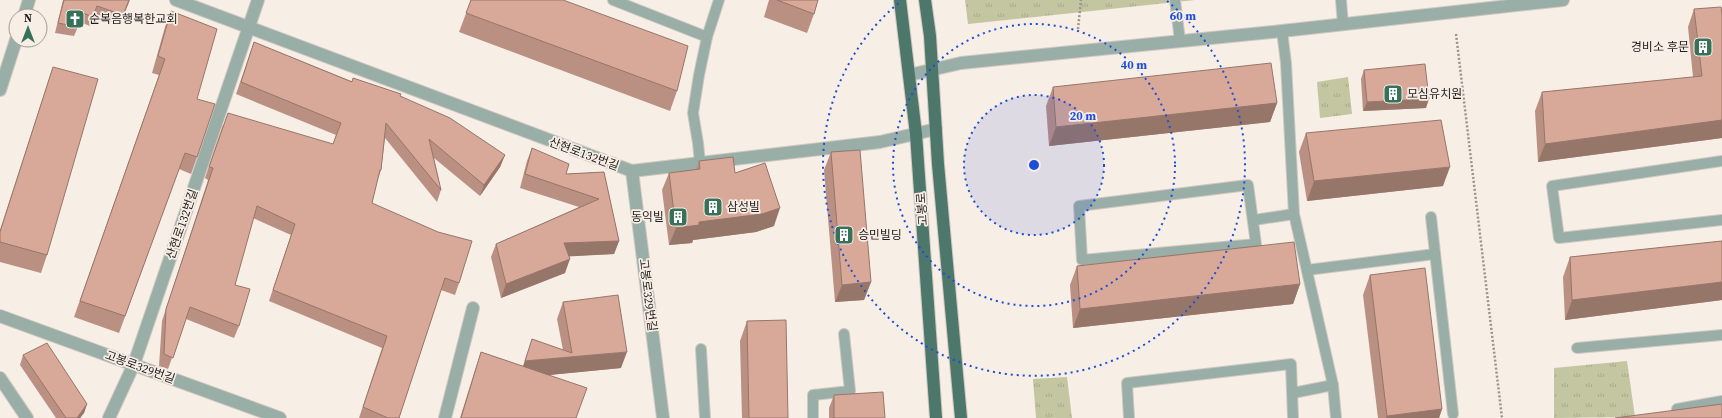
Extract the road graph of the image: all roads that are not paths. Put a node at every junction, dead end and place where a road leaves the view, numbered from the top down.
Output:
1 (176, 0) edge
2 (258, 0) edge
3 (613, 0) edge
4 (719, 0) edge
5 (900, 0) edge
6 (925, 0) edge
7 (1175, 0) edge
8 (1341, 0) edge
9 (1563, 0) edge
10 (1342, 25) junction
11 (249, 28) junction
12 (1282, 31) junction
13 (707, 37) junction
14 (1180, 41) junction
15 (13, 48) edge
16 (932, 70) junction
17 (908, 75) junction
18 (0, 90) edge
19 (936, 129) junction
20 (916, 134) junction
21 (1722, 160) edge
22 (700, 163) junction
23 (632, 171) junction
24 (1294, 214) junction
25 (1431, 217) dead end
26 (1254, 220) junction
27 (1722, 220) edge
28 (1435, 254) junction
29 (1307, 270) junction
30 (473, 308) dead end
31 (0, 316) edge
32 (844, 334) dead end
33 (1722, 335) edge
34 (1577, 348) dead end
35 (701, 349) dead end
36 (134, 364) junction
37 (0, 378) edge
38 (1333, 385) junction
39 (1293, 393) junction
40 (1722, 401) edge
41 (1677, 409) edge
42 (1453, 414) dead end
43 (27, 418) edge
44 (109, 418) edge
45 (280, 418) edge
46 (445, 418) edge
47 (663, 418) edge
48 (705, 418) edge
49 (813, 418) edge
50 (936, 418) edge
51 (961, 418) edge
52 (1130, 418) edge
53 (1293, 418) edge
54 (1336, 418) edge

1 - 11 street
2 - 11 street, 산현로132번길
3 - 13 lane
4 - 13 lane
5 - 17 main road, 고봉로
6 - 16 main road, 고봉로
7 - 14 lane
8 - 10 lane
9 - 10 street
10 - 12 street
11 - 23 street, 산현로132번길
11 - 36 street, 산현로132번길
12 - 14 street
12 - 24 lane
13 - 22 lane
14 - 16 street
15 - 18 street
16 - 17 street
16 - 19 main road, 고봉로
17 - 20 main road, 고봉로
19 - 20 street, 산현로132번길
19 - 51 main road, 고봉로
20 - 22 street, 산현로132번길
20 - 50 main road, 고봉로
21 - 27 lane
22 - 23 street, 산현로132번길
23 - 47 street, 고봉로329번길
24 - 26 lane
24 - 29 lane
25 - 28 lane
26 - 26 lane
28 - 29 lane
28 - 42 lane
29 - 38 lane
30 - 46 street
31 - 36 street, 고봉로329번길
32 - 49 lane
33 - 34 lane
35 - 48 lane
36 - 44 street, 산현로132번길
36 - 45 street, 고봉로329번길
37 - 43 street
38 - 39 lane
38 - 54 lane
39 - 52 lane
39 - 53 lane
40 - 41 lane

